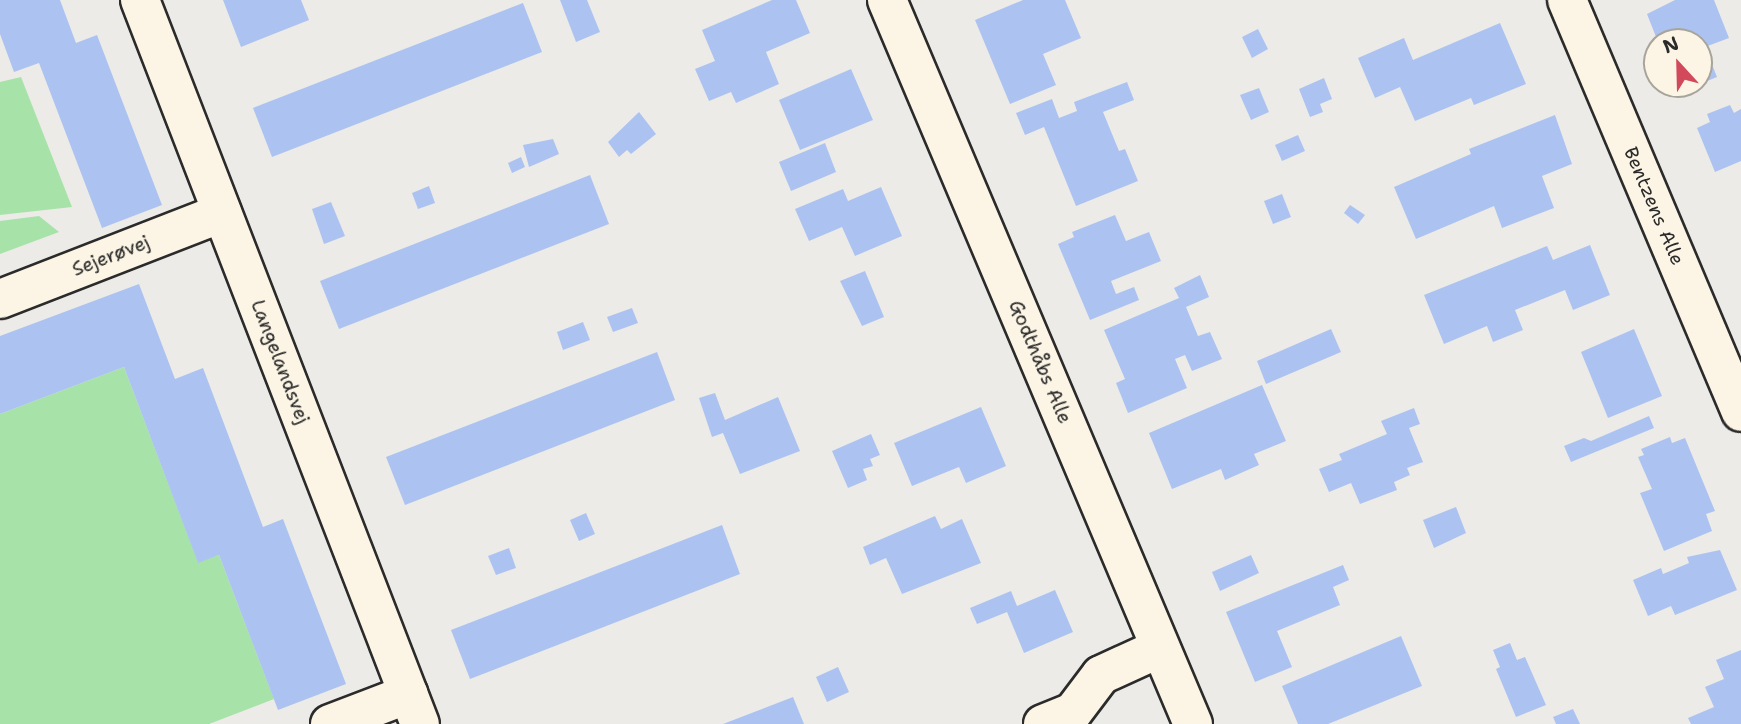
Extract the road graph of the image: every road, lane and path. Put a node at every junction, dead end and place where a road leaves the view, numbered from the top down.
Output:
1 (139, 0) edge
2 (887, 0) edge
3 (1567, 0) edge
4 (222, 213) junction
5 (0, 299) edge
6 (1741, 412) edge
7 (1160, 648) junction
8 (414, 709) edge
9 (330, 724) edge
10 (1043, 724) edge
11 (1193, 724) edge

1 - 4 street, Langelandsvej
2 - 7 street, Godthåbs Alle
3 - 6 street, Bentzens Alle
4 - 5 street, Sejerøvej
4 - 8 street, Langelandsvej
7 - 10 street
7 - 11 street, Godthåbs Alle
8 - 9 street

